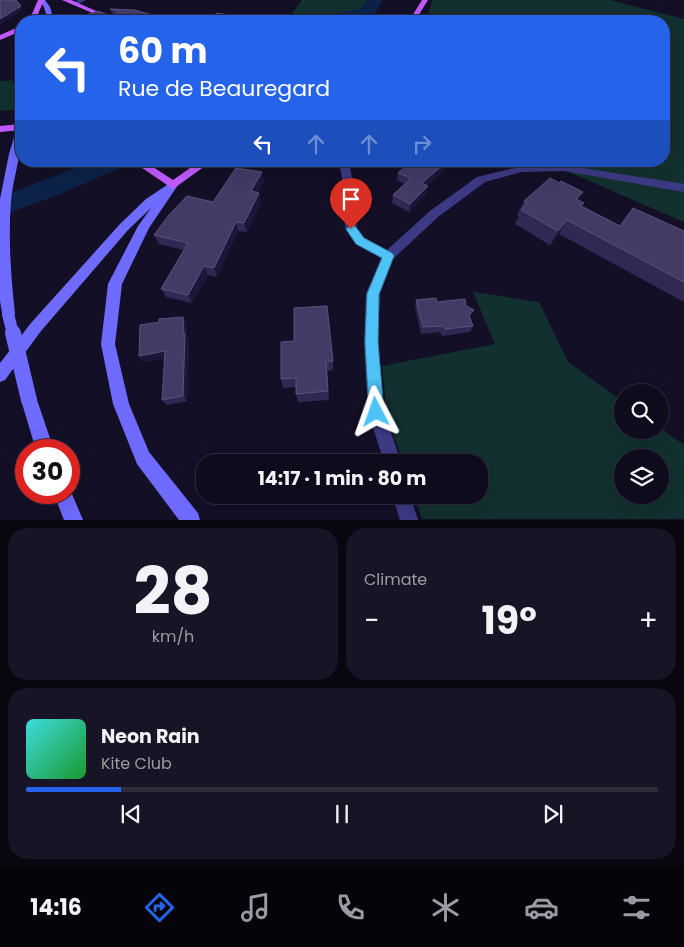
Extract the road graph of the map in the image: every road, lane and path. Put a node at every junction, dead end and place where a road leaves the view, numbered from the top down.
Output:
1 (41, 0) edge
2 (65, 0) edge
3 (83, 0) edge
4 (425, 0) edge
5 (75, 4) junction
6 (36, 15) edge
7 (49, 15) edge
8 (102, 15) edge
9 (416, 15) edge
10 (15, 31) edge
11 (0, 38) edge
12 (15, 127) edge
13 (0, 128) edge
14 (15, 151) edge
15 (145, 167) edge
16 (199, 167) edge
17 (345, 167) edge
18 (173, 185) junction
19 (684, 188) edge
20 (388, 256) junction
21 (0, 375) edge
22 (41, 439) edge
23 (389, 454) edge
24 (67, 504) edge
25 (404, 504) edge
26 (74, 520) edge
27 (191, 520) edge
28 (409, 520) edge

1 - 6 main road
1 - 7 main road
2 - 5 main road
3 - 5 street
4 - 9 main road
5 - 8 main road
10 - 11 main road
12 - 13 main road
14 - 22 main road, bridge
15 - 18 main road
16 - 18 main road
17 - 20 street
18 - 21 main road
18 - 27 main road
19 - 20 street
20 - 23 street
24 - 26 main road
25 - 28 street

